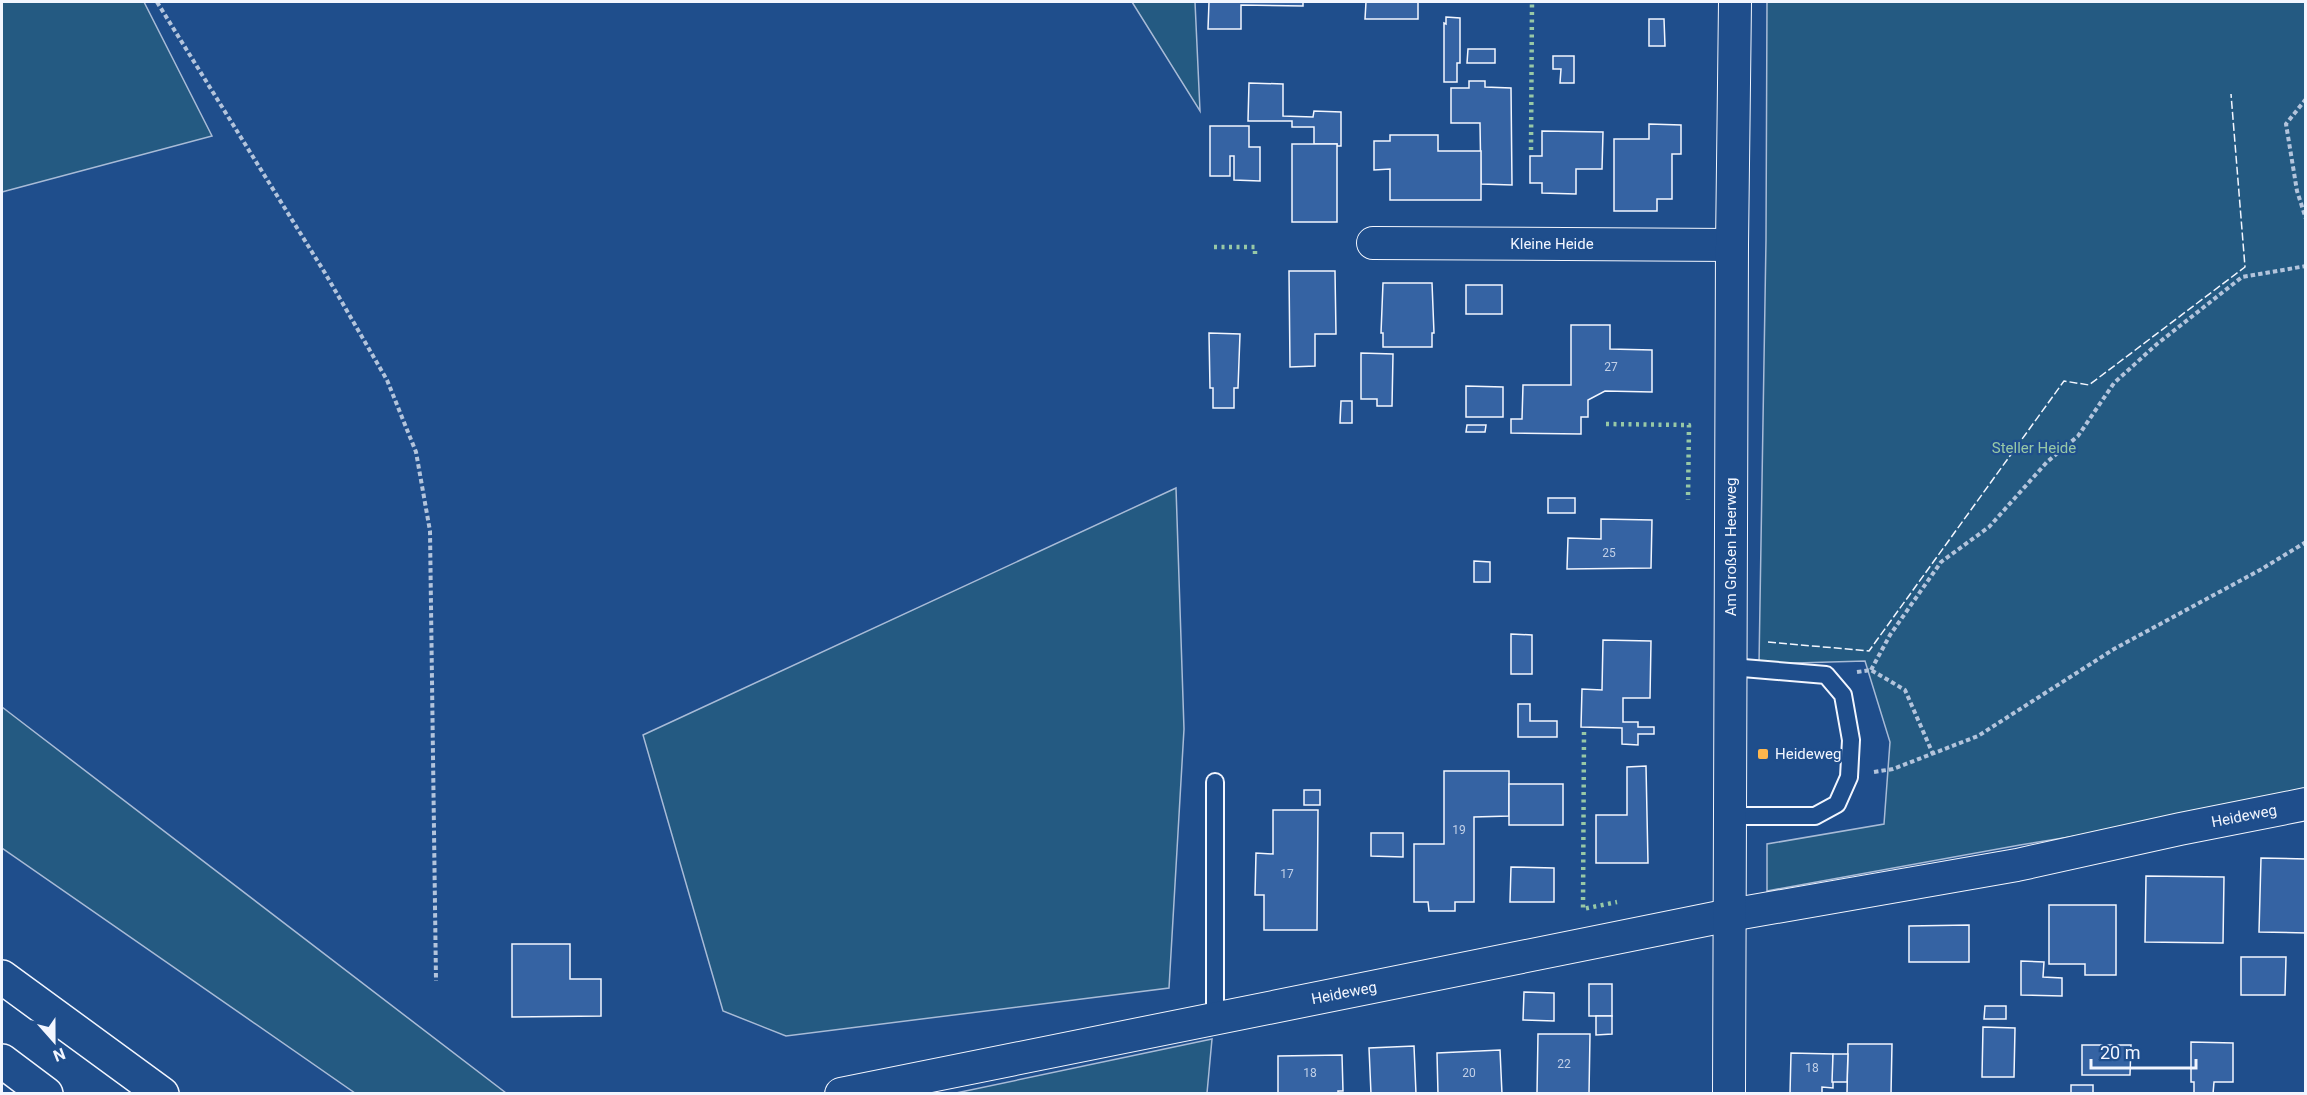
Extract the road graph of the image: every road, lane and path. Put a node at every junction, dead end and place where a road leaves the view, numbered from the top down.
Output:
1 (157, 2) edge
2 (1735, 2) edge
3 (2306, 99) edge
4 (2306, 219) edge
5 (1373, 243) dead end
6 (1732, 245) junction
7 (2306, 266) edge
8 (2306, 542) edge
9 (1731, 666) junction
10 (1871, 670) junction
11 (1826, 675) junction
12 (1933, 754) junction
13 (1849, 777) junction
14 (1215, 782) dead end
15 (2306, 804) edge
16 (1730, 816) junction
17 (1730, 915) junction
18 (2, 977) edge
19 (436, 981) dead end
20 (1215, 1018) junction
21 (2, 1061) edge
22 (46, 1094) edge
23 (162, 1094) edge
24 (841, 1094) edge
25 (1729, 1094) edge

1 - 19 path
2 - 6 street, Am Großen Heerweg
3 - 4 path
5 - 6 street, Kleine Heide
6 - 9 street, Am Großen Heerweg
7 - 10 path
8 - 12 path
9 - 11 lane
9 - 16 street, Am Großen Heerweg
10 - 11 path
10 - 12 path
11 - 13 lane
12 - 13 path
13 - 16 lane
14 - 20 lane
15 - 17 street, Heideweg
16 - 17 street, Am Großen Heerweg
17 - 20 street, Heideweg
17 - 25 street, Am Großen Heerweg
18 - 23 highway
20 - 24 street, Heideweg
21 - 22 highway

